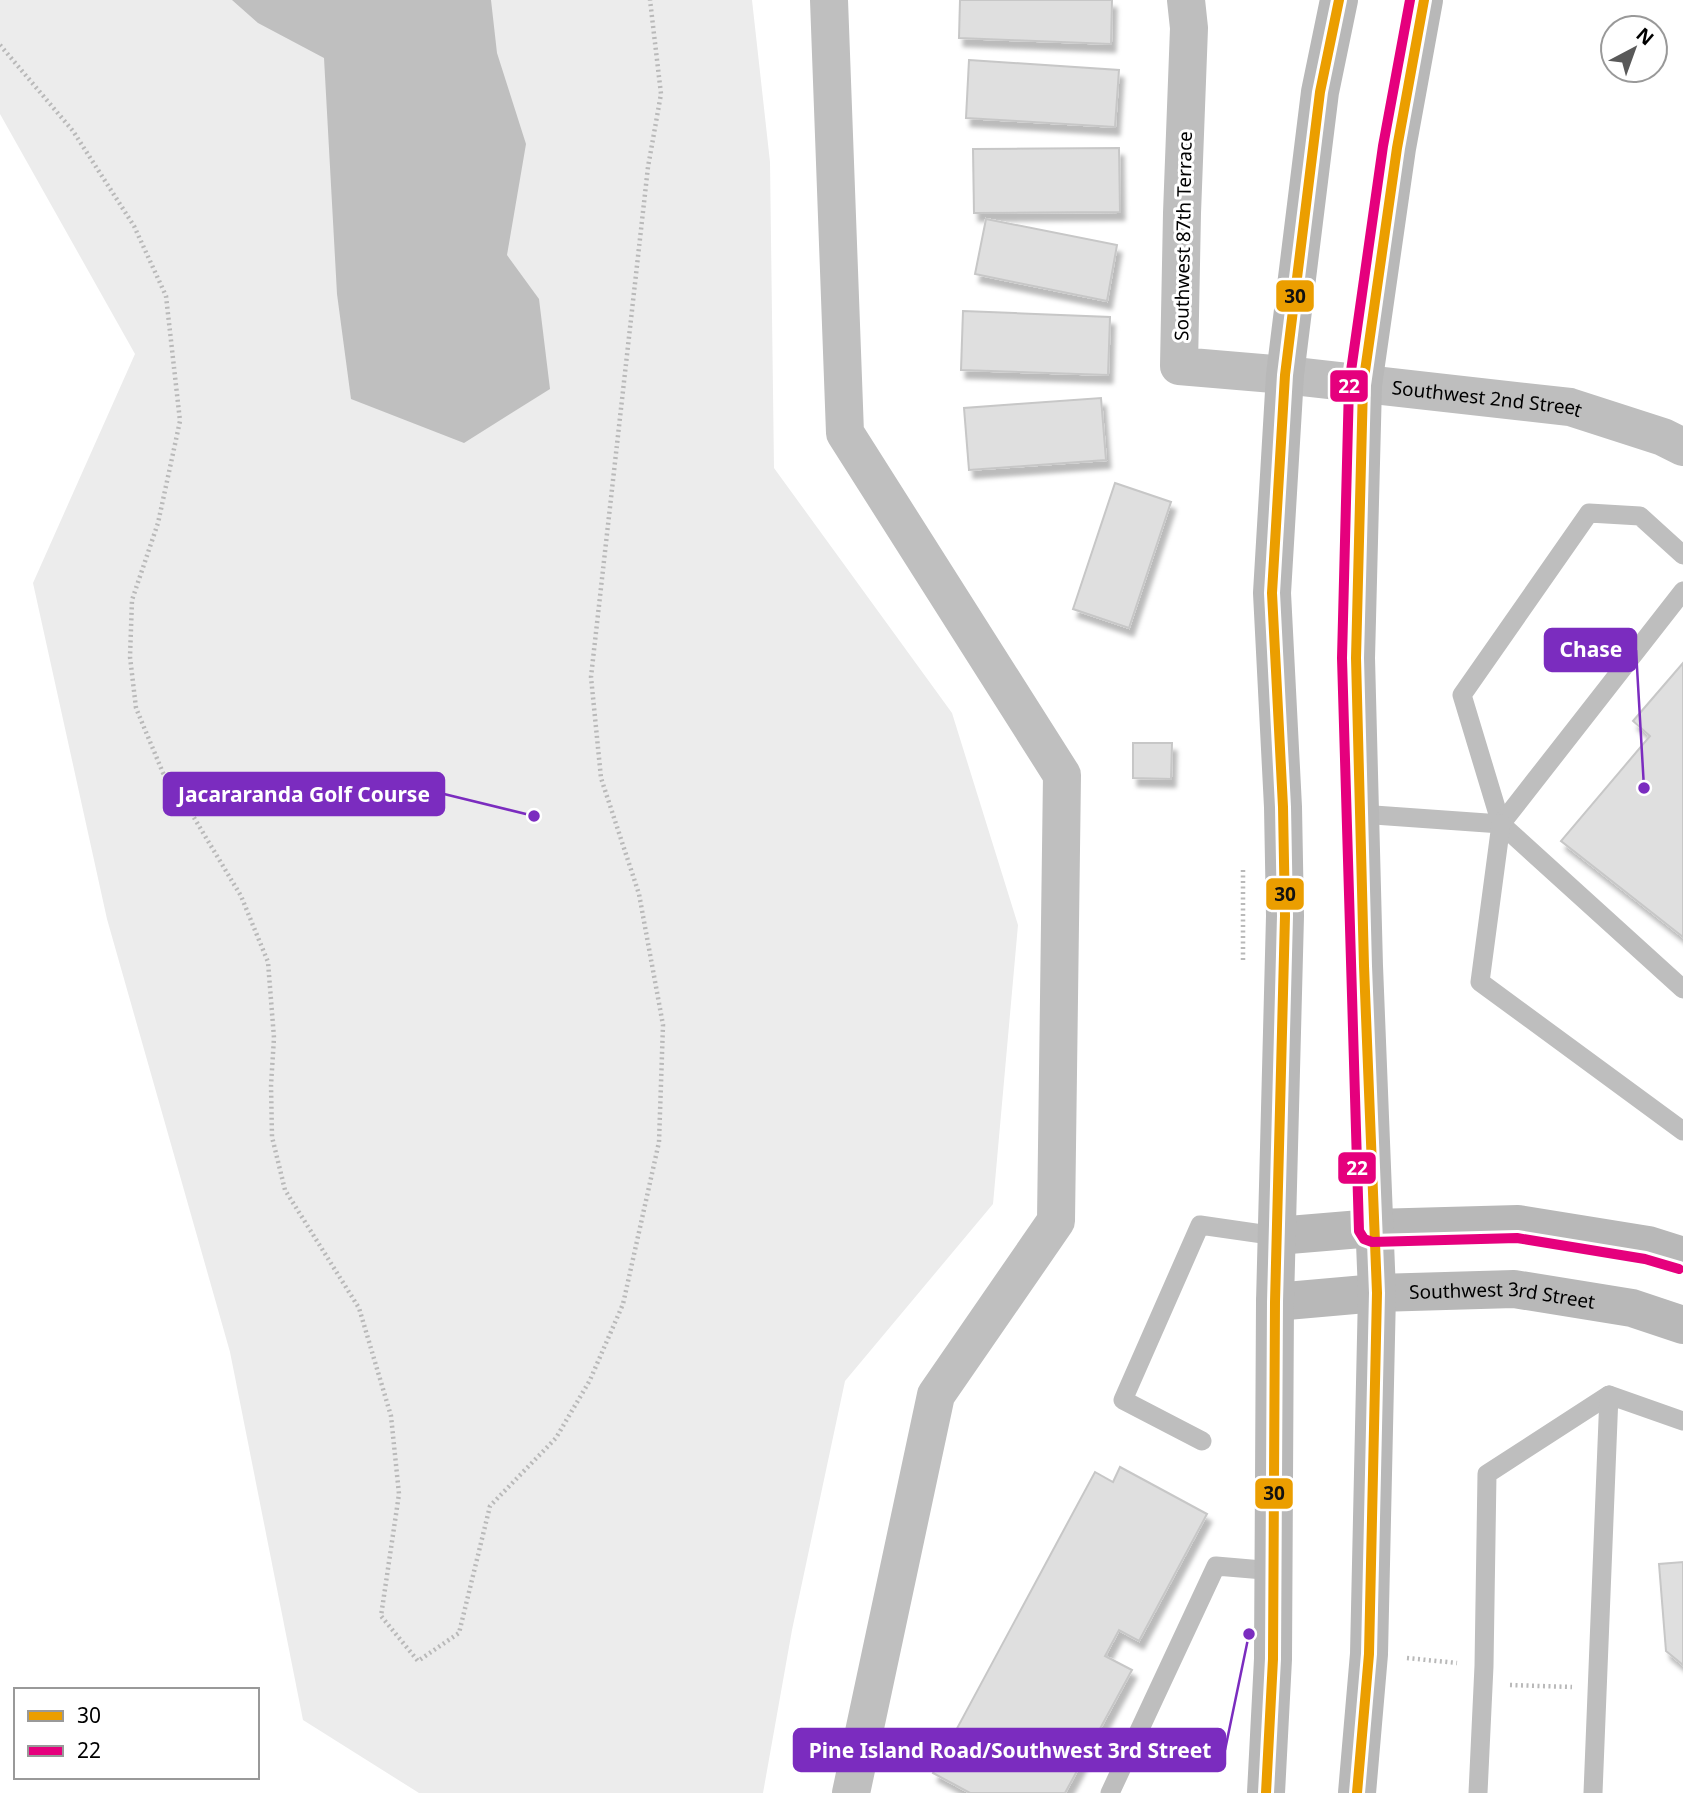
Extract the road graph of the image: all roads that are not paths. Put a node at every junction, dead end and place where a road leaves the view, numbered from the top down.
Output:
1 (1186, 0) edge
2 (1339, 0) edge
3 (1424, 0) edge
4 (1285, 375) junction
5 (1363, 385) junction
6 (1683, 447) edge
7 (1683, 555) edge
8 (1683, 591) edge
9 (1360, 814) junction
10 (1501, 824) junction
11 (1683, 989) edge
12 (1683, 1131) edge
13 (1373, 1228) junction
14 (1277, 1236) junction
15 (1683, 1256) edge
16 (1377, 1293) junction
17 (1275, 1302) junction
18 (1683, 1325) edge
19 (1609, 1395) junction
20 (1683, 1421) edge
21 (1202, 1441) dead end
22 (1274, 1571) junction
23 (1110, 1793) edge
24 (1266, 1793) edge
25 (1357, 1793) edge
26 (1478, 1793) edge
27 (1593, 1793) edge

1 - 4 street, Southwest 87th Terrace
2 - 4 main road
3 - 5 main road
4 - 5 street, Southwest 2nd Street
4 - 14 main road
5 - 6 street, Southwest 2nd Street
5 - 9 main road
7 - 10 lane
8 - 10 lane
9 - 10 lane
9 - 13 main road
10 - 11 lane
10 - 12 lane
13 - 14 main road
13 - 15 main road
13 - 16 main road
14 - 17 main road
14 - 21 lane
16 - 17 main road, Southwest 3rd Street
16 - 18 main road, Southwest 3rd Street
16 - 25 main road
17 - 22 main road
19 - 20 lane
19 - 26 lane
19 - 27 lane
22 - 23 lane
22 - 24 main road

